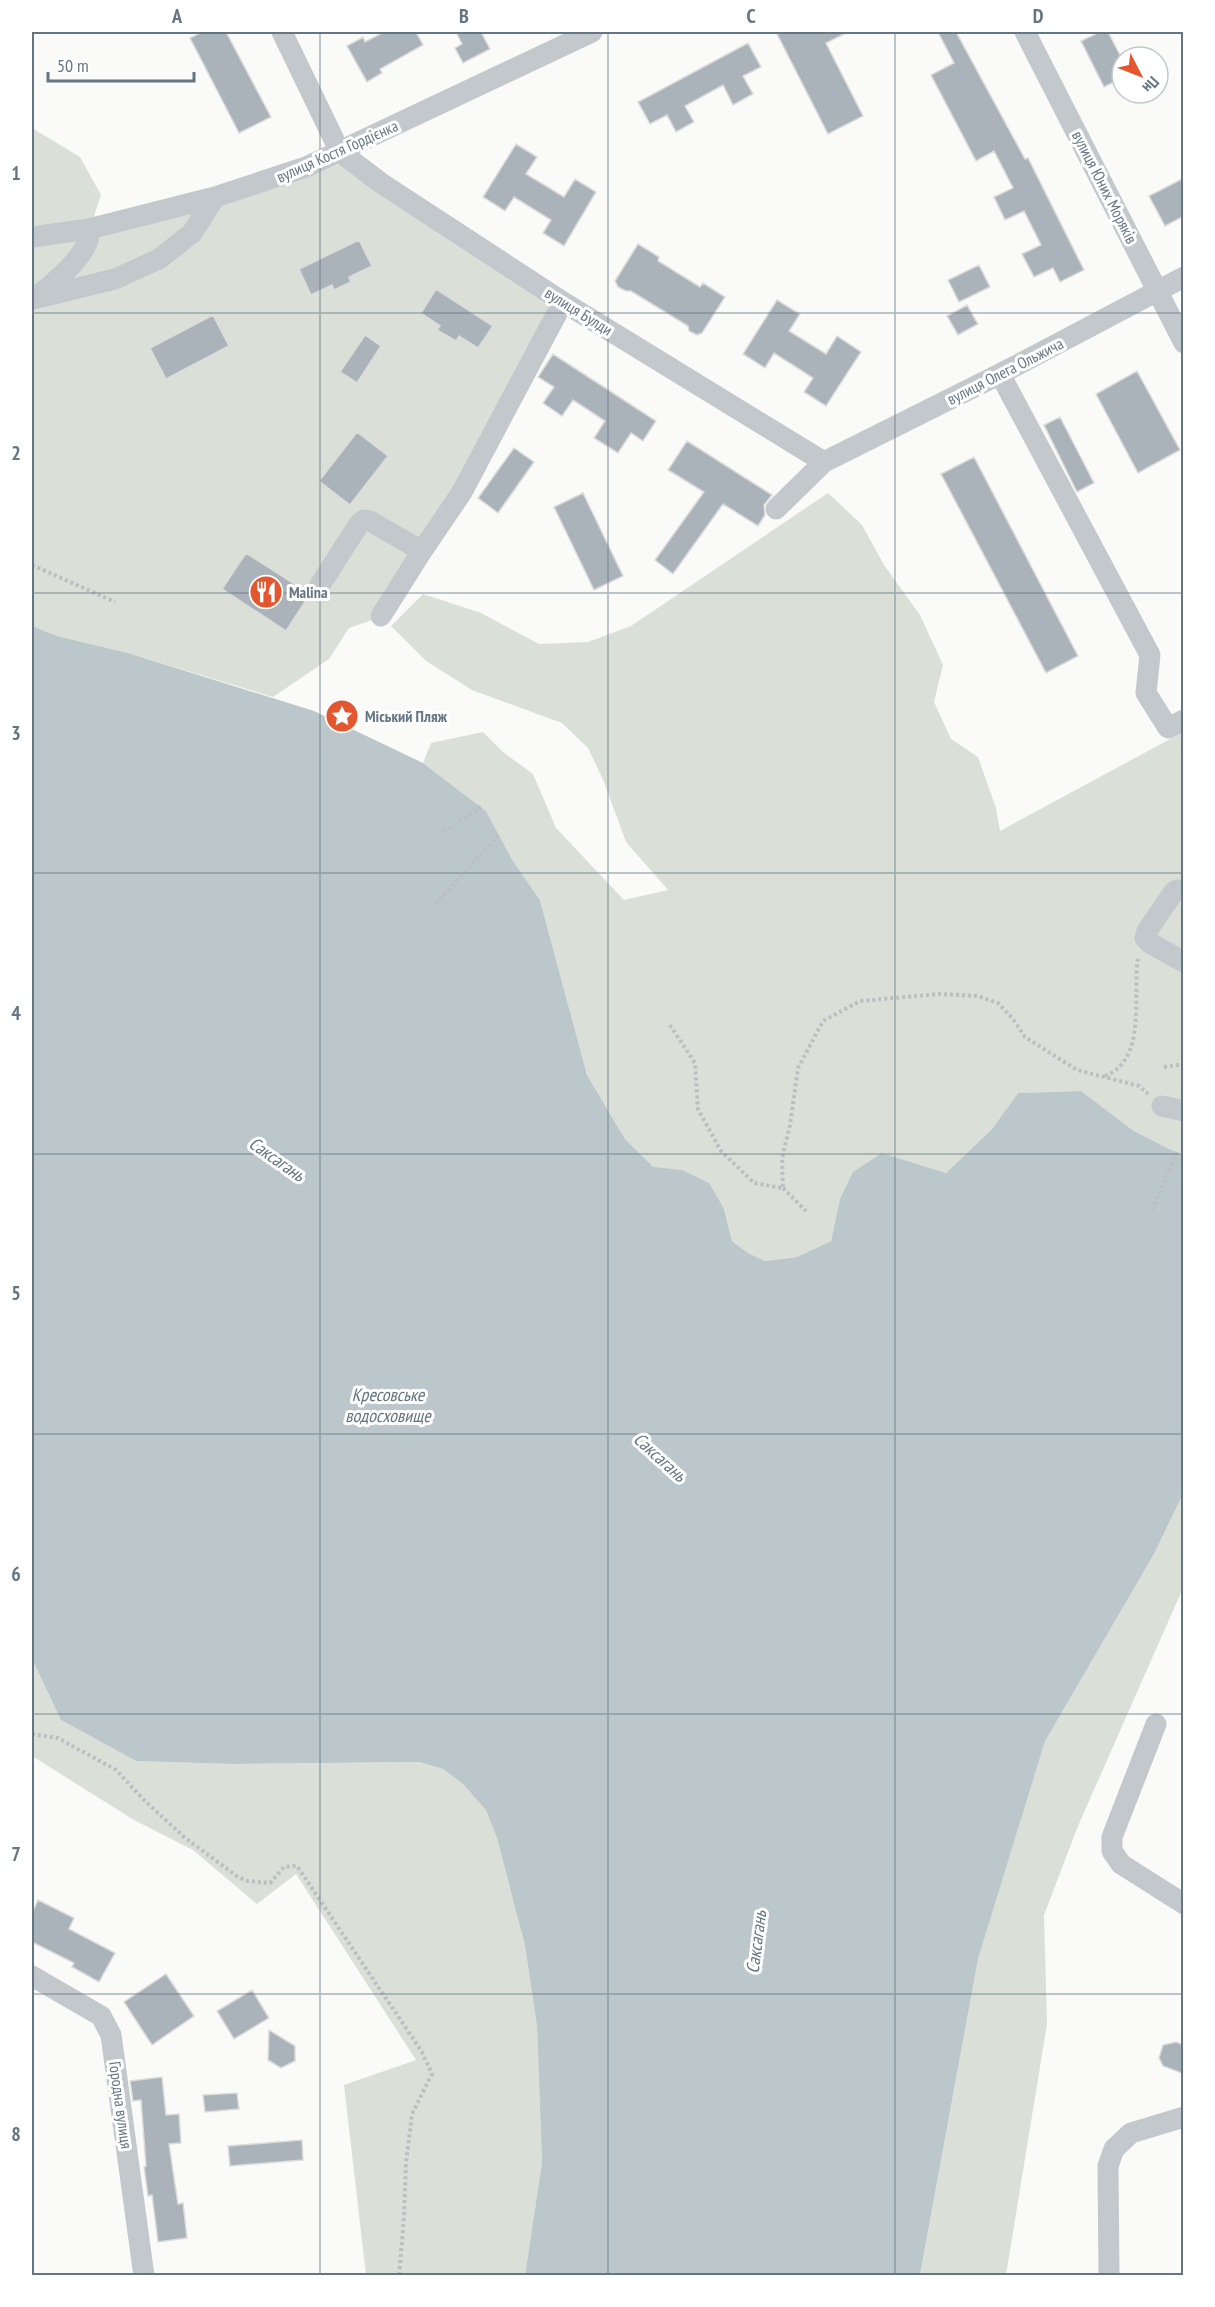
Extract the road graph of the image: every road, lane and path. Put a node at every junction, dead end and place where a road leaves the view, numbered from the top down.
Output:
1 (282, 32) edge
2 (592, 32) edge
3 (1025, 32) edge
4 (340, 152) junction
5 (215, 197) junction
6 (89, 229) junction
7 (32, 237) edge
8 (1184, 277) edge
9 (1158, 291) junction
10 (32, 300) edge
11 (563, 302) junction
12 (1184, 343) edge
13 (1000, 374) junction
14 (824, 462) junction
15 (776, 509) dead end
16 (422, 551) junction
17 (32, 566) edge
18 (320, 585) dead end
19 (115, 602) dead end
20 (381, 616) dead end
21 (1184, 720) edge
22 (481, 807) dead end
23 (444, 832) dead end
24 (498, 834) dead end
25 (1184, 891) edge
26 (436, 904) dead end
27 (1145, 938) junction
28 (1184, 962) edge
29 (670, 1025) dead end
30 (1184, 1064) edge
31 (1164, 1067) dead end
32 (1105, 1076) junction
33 (1162, 1106) joint
34 (1184, 1111) edge
35 (1177, 1152) dead end
36 (783, 1188) junction
37 (806, 1210) dead end
38 (1152, 1210) dead end
39 (1156, 1724) dead end
40 (32, 1734) edge
41 (1184, 1904) edge
42 (32, 1976) edge
43 (1184, 2117) edge
44 (144, 2276) edge
45 (399, 2276) edge
46 (1109, 2276) edge

1 - 4 street
2 - 4 street, вулиця Костя Гордієнка
3 - 9 street, вулиця Юних Моряків
4 - 5 street, вулиця Костя Гордієнка
4 - 11 street, вулиця Булди
5 - 6 street, вулиця Костя Гордієнка
5 - 10 street
6 - 7 street, вулиця Костя Гордієнка
6 - 10 street
8 - 9 street, вулиця Олега Ольжича
9 - 12 street, вулиця Юних Моряків
9 - 13 street, вулиця Олега Ольжича
11 - 14 street, вулиця Булди
11 - 16 street
13 - 14 street, вулиця Олега Ольжича
13 - 21 street
14 - 15 street, вулиця Олега Ольжича
16 - 18 street
16 - 20 street
17 - 19 path
22 - 23 path
24 - 26 path
25 - 27 street
27 - 28 street
27 - 32 path
29 - 36 path
30 - 31 path
32 - 33 path
32 - 36 path
33 - 34 street
35 - 38 path
36 - 37 path
39 - 41 street
40 - 45 path
42 - 44 street, Городна вулиця
43 - 46 street

